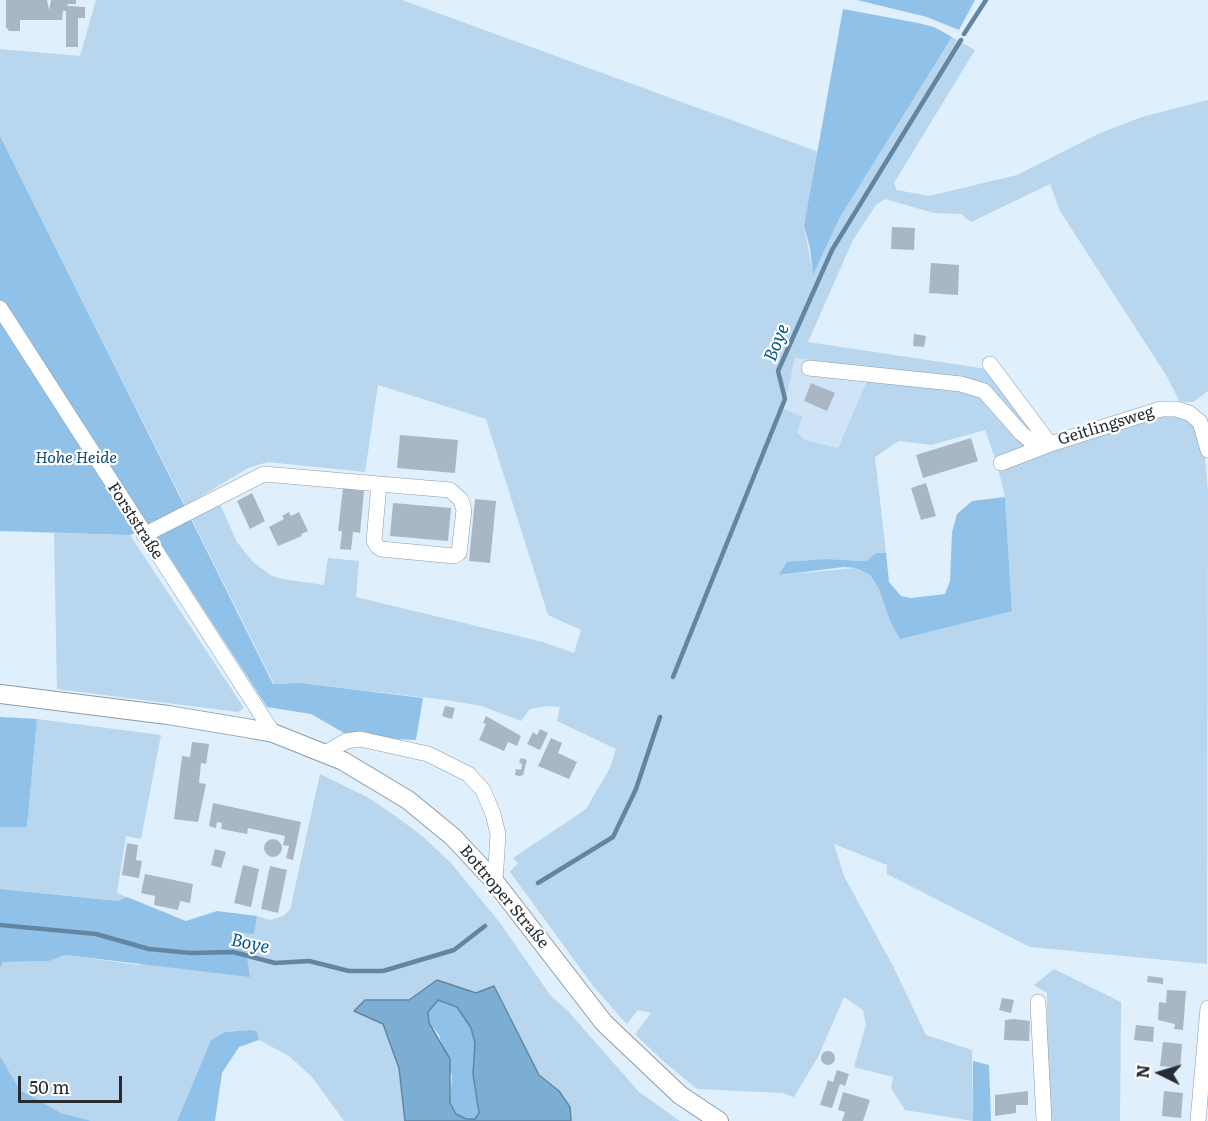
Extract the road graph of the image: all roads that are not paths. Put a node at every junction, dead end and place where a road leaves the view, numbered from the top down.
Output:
1 (0, 308) edge
2 (990, 364) dead end
3 (808, 368) dead end
4 (1045, 446) junction
5 (1208, 450) edge
6 (1001, 463) dead end
7 (379, 484) junction
8 (144, 535) junction
9 (0, 694) edge
10 (273, 734) junction
11 (324, 754) junction
12 (495, 882) junction
13 (1038, 1002) dead end
14 (1208, 1008) edge
15 (719, 1121) edge
16 (1044, 1121) edge
17 (1198, 1121) edge

1 - 8 street, Forststraße
2 - 4 street, Geitlingsweg
3 - 4 street
4 - 5 street, Geitlingsweg
4 - 6 street, Geitlingsweg
7 - 7 street
7 - 8 street
8 - 10 street, Forststraße
9 - 10 main road, Bottroper Straße
10 - 11 main road, Bottroper Straße
11 - 12 main road, Bottroper Straße
11 - 12 street
12 - 15 main road, Bottroper Straße
13 - 16 street
14 - 17 street

